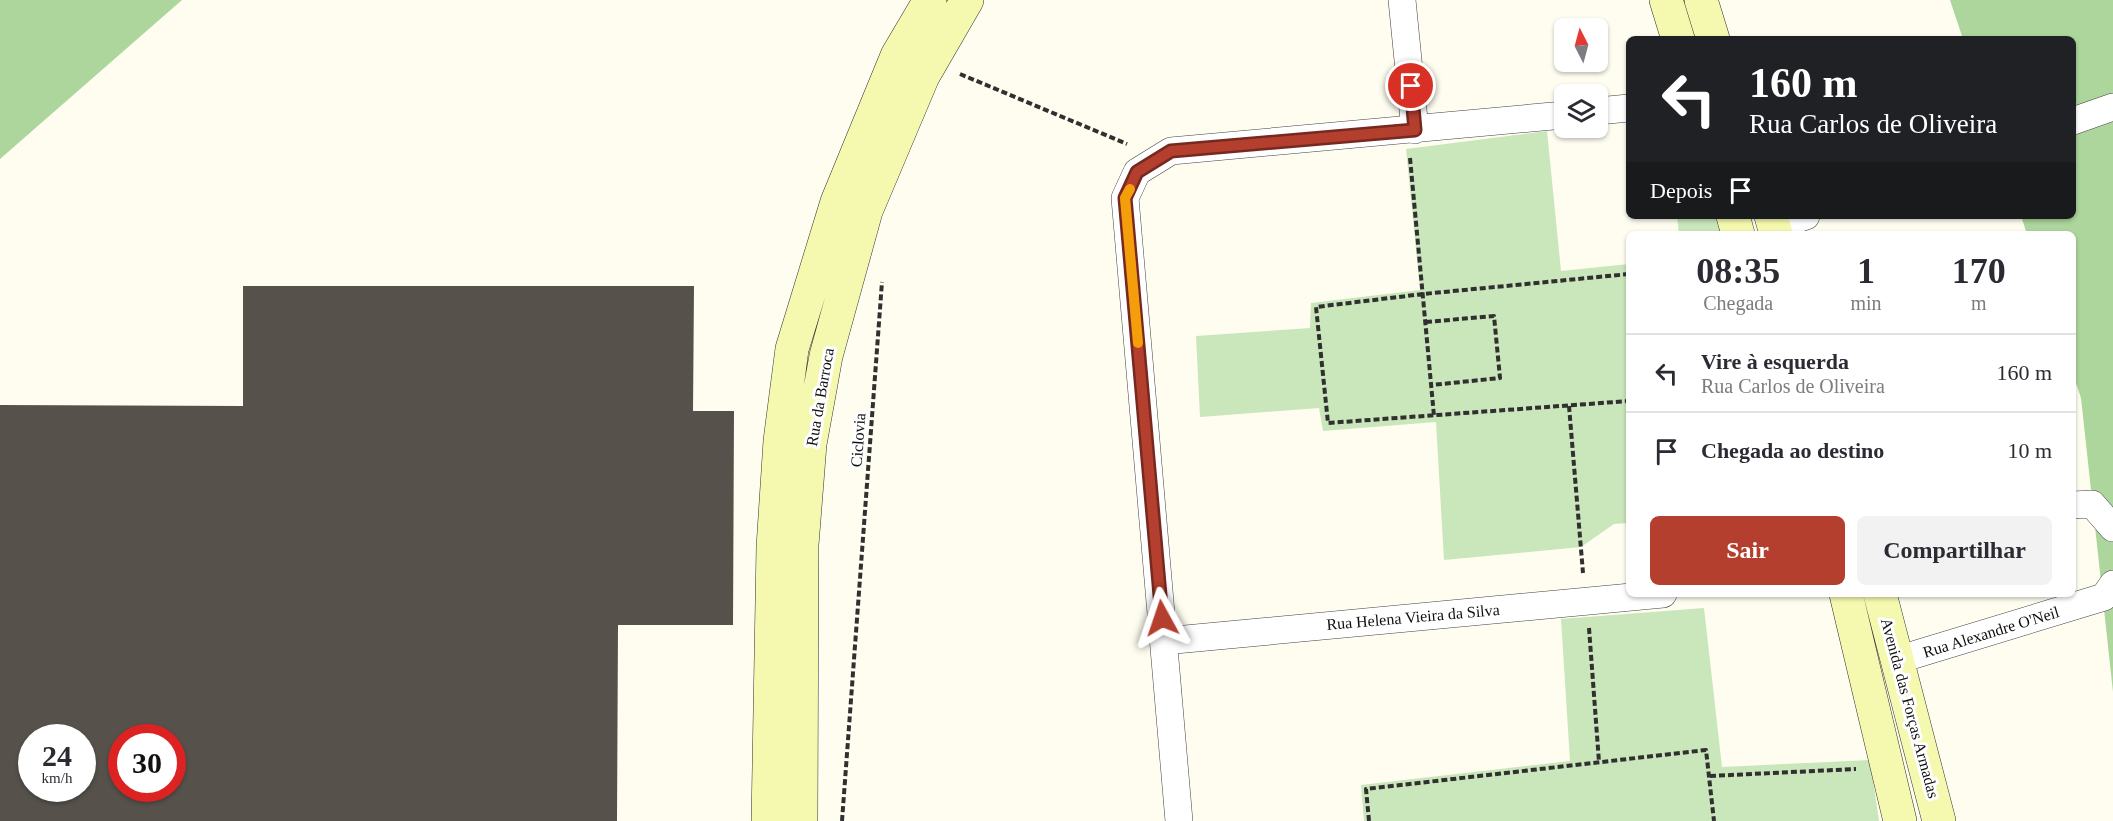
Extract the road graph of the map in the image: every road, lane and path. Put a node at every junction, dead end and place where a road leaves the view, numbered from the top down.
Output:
1 (930, 0) edge
2 (967, 0) edge
3 (1402, 0) edge
4 (1666, 0) edge
5 (1701, 0) edge
6 (1677, 36) edge
7 (1712, 36) edge
8 (948, 74) junction
9 (2113, 107) edge
10 (1626, 108) edge
11 (1608, 110) edge
12 (1554, 117) edge
13 (2076, 120) edge
14 (1412, 139) junction
15 (1160, 158) junction
16 (1796, 219) edge
17 (1774, 226) edge
18 (1626, 274) edge
19 (882, 280) dead end
20 (1423, 294) junction
21 (1426, 322) junction
22 (1432, 385) junction
23 (1626, 401) edge
24 (1434, 416) junction
25 (2076, 505) edge
26 (2113, 528) edge
27 (2113, 584) edge
28 (1631, 597) edge
29 (1847, 597) edge
30 (1881, 597) edge
31 (1164, 641) junction
32 (1897, 660) junction
33 (1860, 769) dead end
34 (1710, 776) junction
35 (768, 821) edge
36 (801, 821) edge
37 (842, 821) edge
38 (1179, 821) edge
39 (1369, 821) edge
40 (1714, 821) edge
41 (1900, 821) edge
42 (1940, 821) edge

1 - 35 street, Rua da Barroca
2 - 8 street, Rua da Barroca
3 - 14 street
4 - 6 street
5 - 7 street
8 - 15 path
8 - 36 street, Rua da Barroca
9 - 13 street
10 - 11 street
12 - 14 street
14 - 15 street
14 - 20 path
15 - 31 street
16 - 17 street
18 - 20 path
19 - 37 path, Ciclovia
20 - 21 path
20 - 24 path
21 - 22 path
21 - 22 path
22 - 24 path
23 - 24 path
25 - 26 street
27 - 32 street, Rua Alexandre O'Neil
28 - 31 street, Rua Helena Vieira da Silva
29 - 41 street, Avenida das Forças Armadas
30 - 32 street, Avenida das Forças Armadas
31 - 38 street
32 - 42 street, Avenida das Forças Armadas
33 - 34 path
34 - 39 path
34 - 40 path

